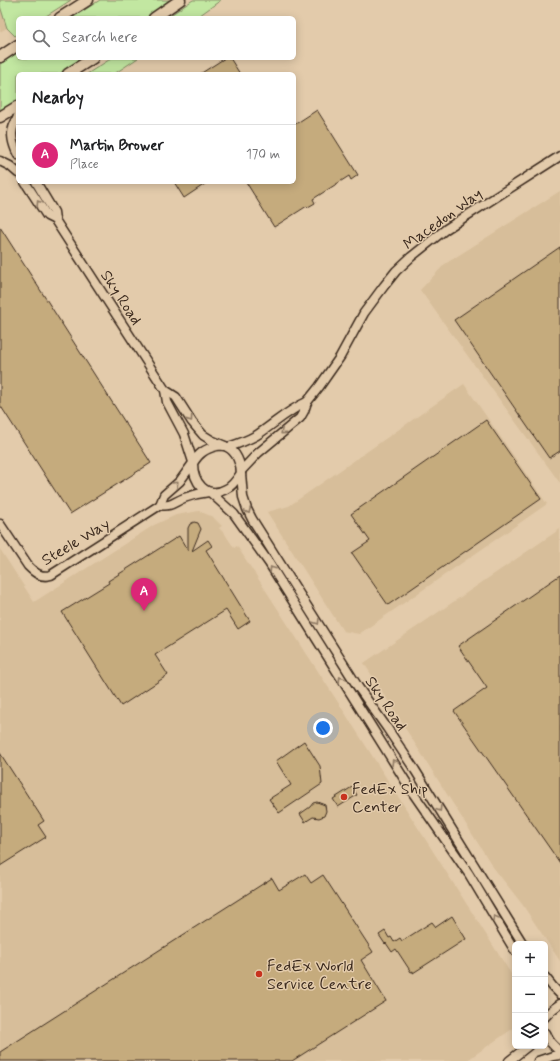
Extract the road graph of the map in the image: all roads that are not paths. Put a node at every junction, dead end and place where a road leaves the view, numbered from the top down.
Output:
1 (88, 0) edge
2 (180, 0) edge
3 (63, 16) edge
4 (157, 16) edge
5 (16, 46) edge
6 (0, 57) edge
7 (90, 60) edge
8 (71, 72) edge
9 (16, 107) edge
10 (0, 117) edge
11 (16, 121) edge
12 (16, 151) edge
13 (560, 156) edge
14 (0, 161) edge
15 (16, 171) edge
16 (26, 184) edge
17 (37, 184) edge
18 (55, 220) junction
19 (165, 390) junction
20 (307, 402) junction
21 (227, 447) junction
22 (193, 463) junction
23 (241, 472) junction
24 (210, 492) junction
25 (160, 505) junction
26 (0, 524) edge
27 (521, 941) edge
28 (512, 947) edge
29 (548, 981) edge
30 (560, 994) edge
31 (560, 1004) edge
32 (548, 1014) edge
33 (548, 1040) edge
34 (524, 1049) edge
35 (560, 1051) edge
36 (560, 1055) edge
37 (508, 1061) edge
38 (538, 1061) edge

1 - 3 main road
2 - 4 main road
5 - 6 main road
7 - 8 main road
9 - 10 main road
11 - 12 street
13 - 20 street, Macedon Way
14 - 15 street
18 -> 16 street, Sky Road
17 - 18 street, Sky Road
18 - 19 street, Sky Road
19 -> 21 street, Sky Road
19 - 22 street, Sky Road
20 - 21 street, Macedon Way
20 -> 23 street, Macedon Way
21 - 22 street
21 - 23 street
22 - 24 street
25 -> 22 street, Steele Way
23 - 24 street
23 -> 27 street, Sky Road
24 - 25 street, Steele Way
28 -> 24 street, Sky Road
25 - 26 street, Steele Way
29 - 30 street
31 - 32 street
33 - 35 street
34 - 37 street
36 - 38 street

